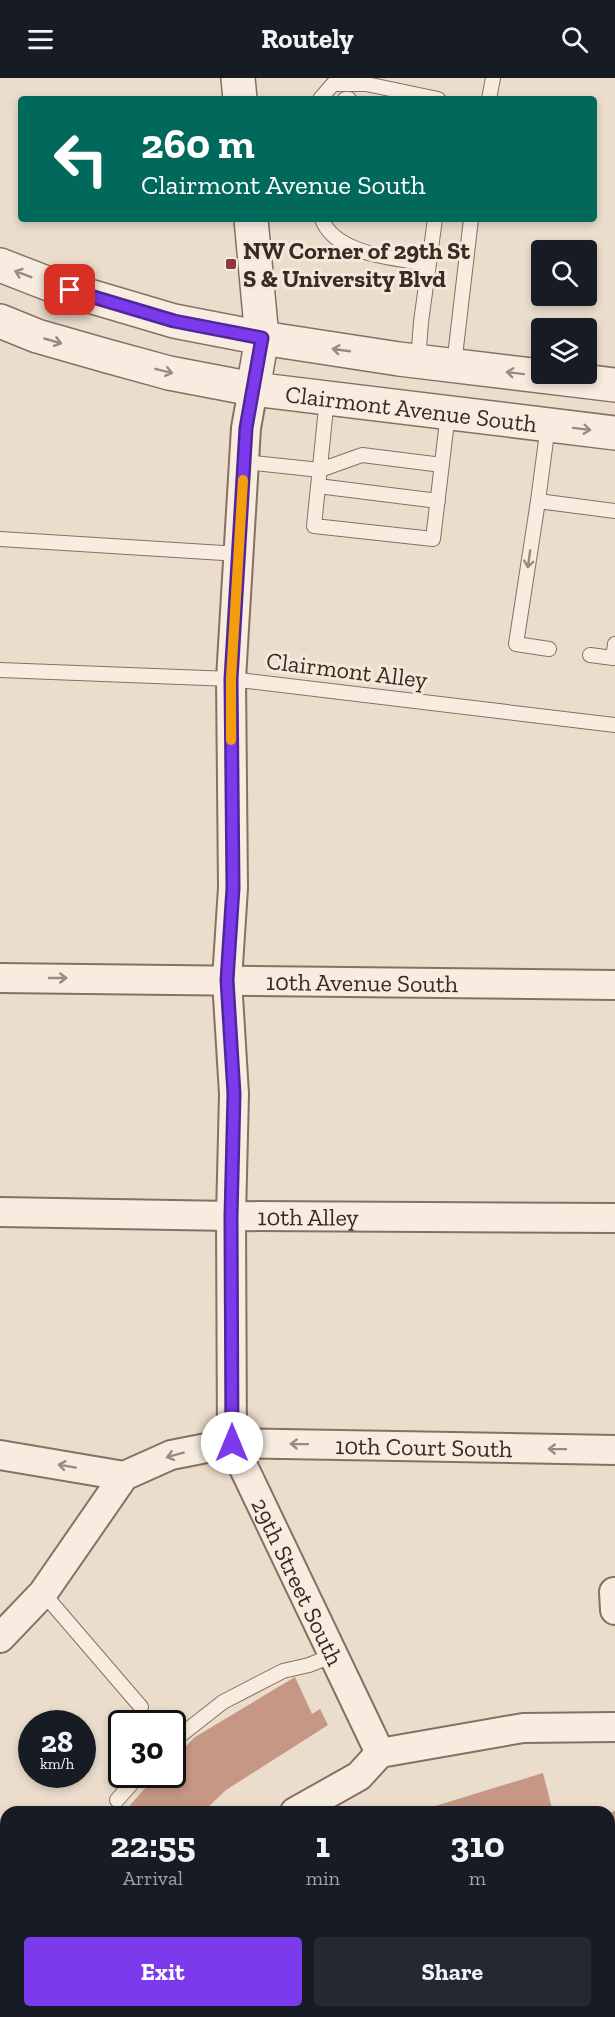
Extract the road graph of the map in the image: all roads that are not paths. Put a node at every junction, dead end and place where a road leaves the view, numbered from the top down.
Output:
1 (238, 78) edge
2 (493, 78) edge
3 (240, 96) edge
4 (323, 96) edge
5 (424, 96) edge
6 (490, 96) edge
7 (251, 222) edge
8 (324, 222) edge
9 (435, 222) edge
10 (471, 222) edge
11 (428, 264) junction
12 (0, 265) edge
13 (0, 321) edge
14 (262, 338) junction
15 (418, 361) junction
16 (454, 365) junction
17 (615, 385) edge
18 (253, 389) junction
19 (327, 399) junction
20 (448, 413) junction
21 (548, 425) junction
22 (615, 433) edge
23 (244, 462) junction
24 (442, 465) junction
25 (320, 470) junction
26 (318, 486) junction
27 (438, 501) junction
28 (538, 501) junction
29 (615, 511) edge
30 (0, 539) edge
31 (238, 554) junction
32 (615, 644) edge
33 (549, 649) dead end
34 (590, 655) dead end
35 (0, 670) edge
36 (231, 679) junction
37 (615, 725) edge
38 (0, 978) edge
39 (227, 980) junction
40 (615, 985) edge
41 (0, 1212) edge
42 (231, 1216) junction
43 (615, 1218) edge
44 (232, 1443) junction
45 (615, 1450) edge
46 (0, 1455) edge
47 (124, 1476) junction
48 (44, 1593) junction
49 (0, 1638) edge
50 (333, 1654) junction
51 (141, 1707) dead end
52 (615, 1727) edge
53 (186, 1731) edge
54 (380, 1754) junction
55 (128, 1788) edge
56 (117, 1800) dead end
57 (306, 1806) edge

1 - 3 street
2 - 6 lane
4 - 5 lane
7 - 14 street, 29th Street South
8 - 11 lane
9 - 11 lane
10 - 16 lane
11 - 15 lane
14 -> 12 street, Clairmont Avenue South
13 -> 18 street, Clairmont Avenue South
15 -> 14 street, Clairmont Avenue South
14 - 18 street, 29th Street South
15 - 16 street, Clairmont Avenue South
17 -> 16 street, Clairmont Avenue South
18 - 19 street, Clairmont Avenue South
18 - 23 street, 29th Street South
19 - 20 street, Clairmont Avenue South
19 - 25 lane
20 - 21 street, Clairmont Avenue South
20 - 24 lane
21 -> 22 street, Clairmont Avenue South
21 - 28 lane
23 - 25 lane
23 - 31 street, 29th Street South
24 - 25 lane
24 - 27 lane
25 - 26 lane
26 - 27 lane
26 - 27 lane
28 - 29 lane
28 -> 33 lane
30 - 31 lane
31 - 36 street, 29th Street South
32 - 34 lane
35 - 36 lane, Clairmont Alley
36 - 37 lane, Clairmont Alley
36 - 39 street, 29th Street South
38 -> 39 street, 10th Avenue South
39 - 40 street, 10th Avenue South
39 - 42 street, 29th Street South
41 - 42 street, 10th Alley
42 - 43 street, 10th Alley
42 - 44 street, 29th Street South
45 -> 44 street, 10th Court South
44 -> 47 street, 10th Court South
44 - 50 street, 29th Street South
47 -> 46 street
47 - 48 street
48 - 49 street
48 - 51 lane
50 - 53 lane
50 - 54 street, 29th Street South
52 - 54 street
54 - 57 street
55 - 56 lane

